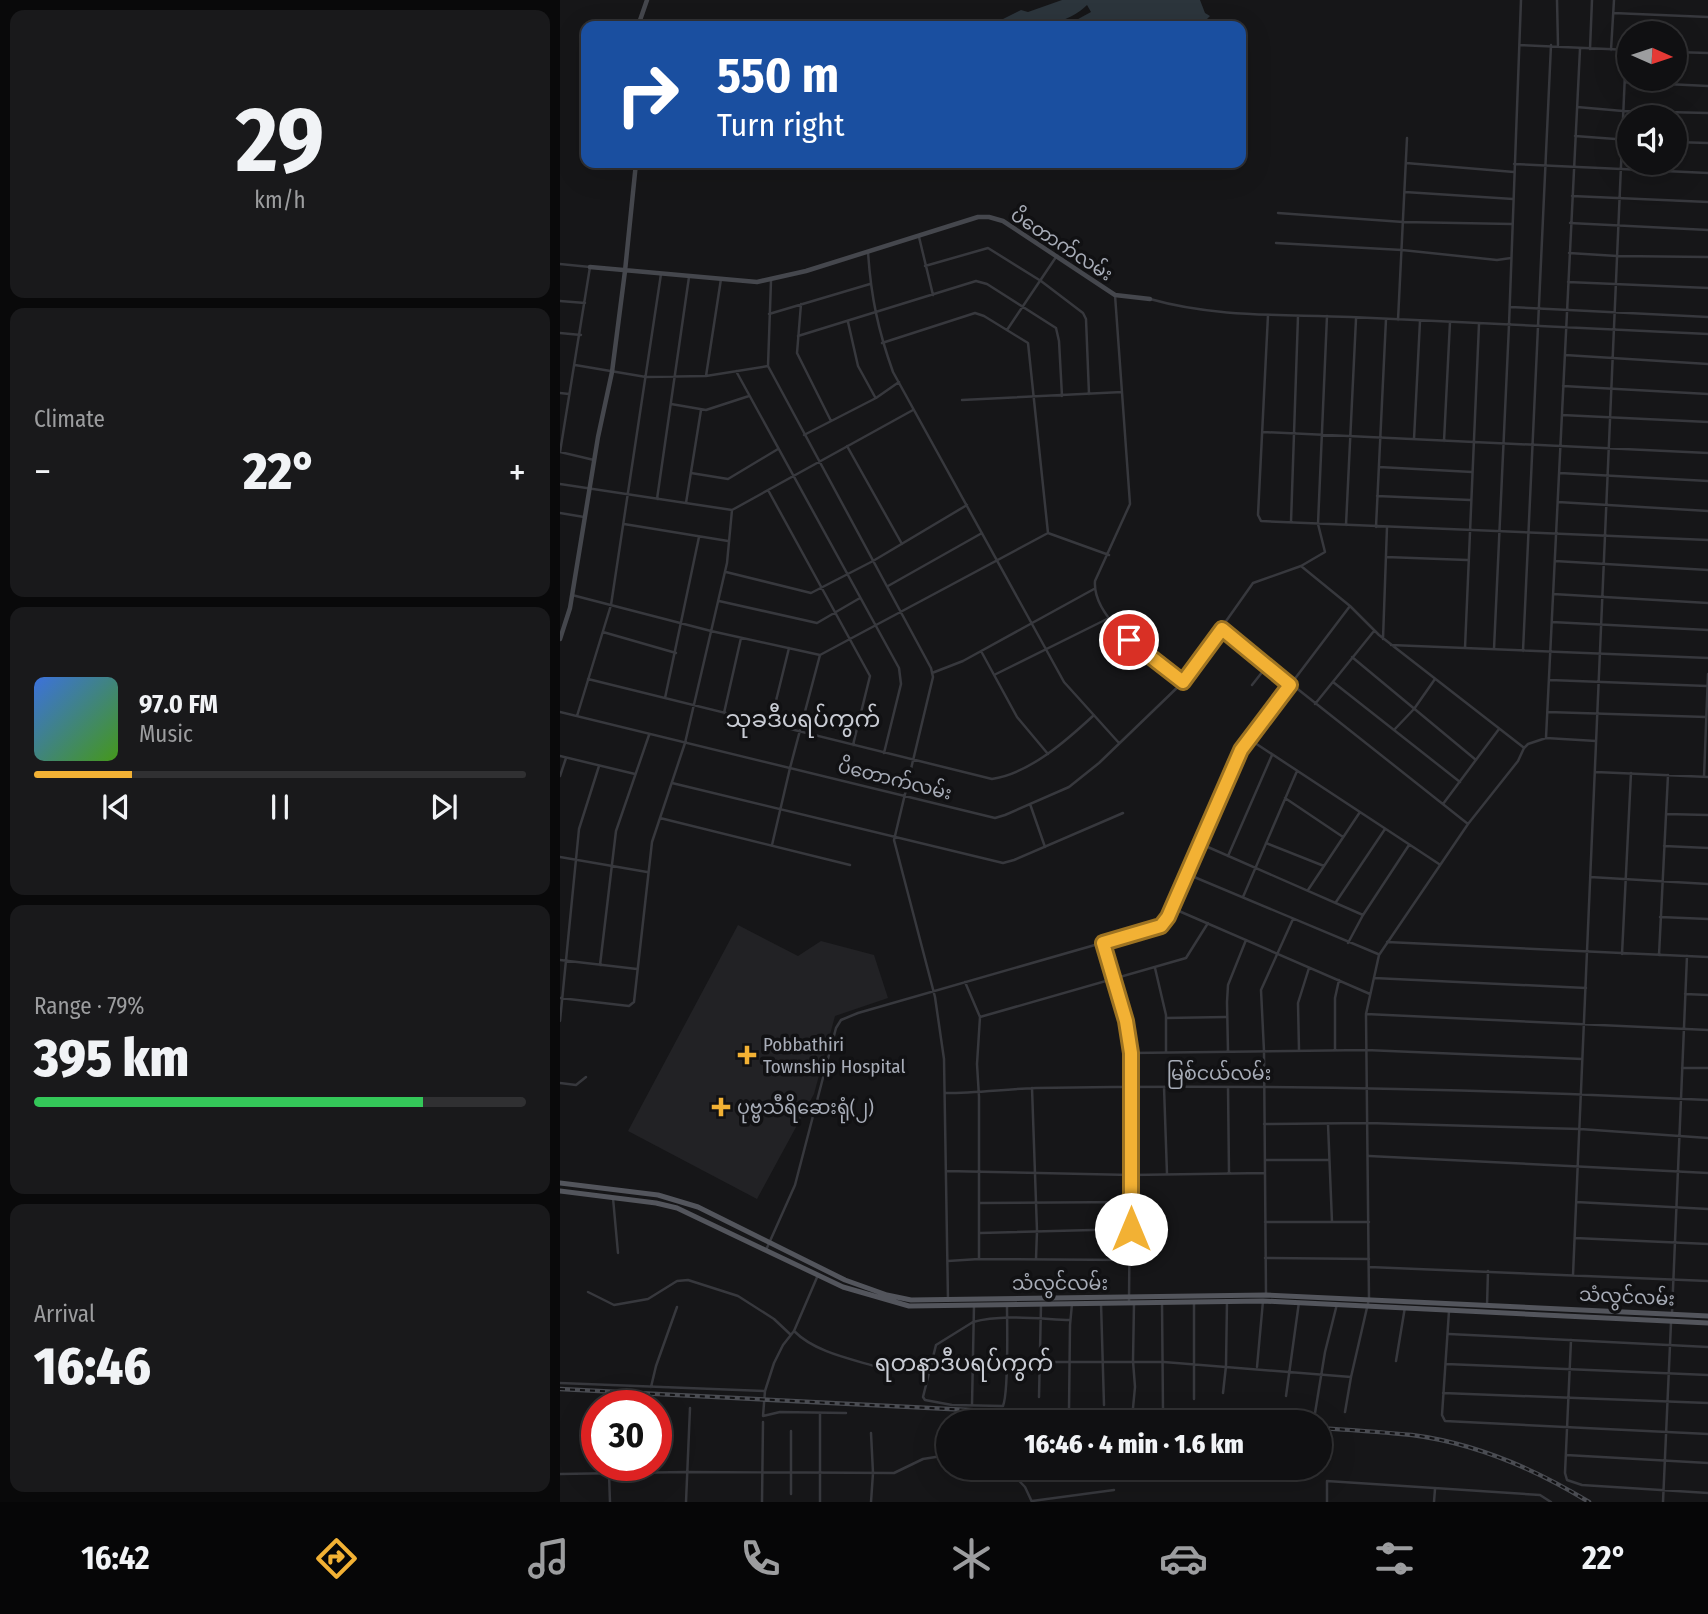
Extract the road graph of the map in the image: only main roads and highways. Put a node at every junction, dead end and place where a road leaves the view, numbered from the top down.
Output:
1 (560, 1184) edge
2 (560, 1191) edge
3 (768, 1247) junction
4 (868, 1292) junction
5 (1264, 1298) junction
6 (1131, 1301) junction
7 (1368, 1302) junction
8 (1449, 1306) junction
9 (1708, 1316) edge
10 (1672, 1318) junction
11 (1708, 1323) edge

1 - 3 main road, သံလွင်လမ်း
2 - 3 main road, သံလွင်လမ်း
3 - 4 main road, သံလွင်လမ်း
3 - 4 main road, သံလွင်လမ်း
4 - 6 main road, သံလွင်လမ်း
4 - 6 main road, သံလွင်လမ်း
5 - 6 main road, သံလွင်လမ်း
5 - 6 main road, သံလွင်လမ်း
5 - 7 main road, သံလွင်လမ်း
5 - 7 main road, သံလွင်လမ်း
7 - 8 main road, သံလွင်လမ်း
7 - 8 main road, သံလွင်လမ်း
8 - 10 main road, သံလွင်လမ်း
8 - 10 main road, သံလွင်လမ်း
9 - 10 main road, သံလွင်လမ်း
10 - 11 main road, သံလွင်လမ်း

